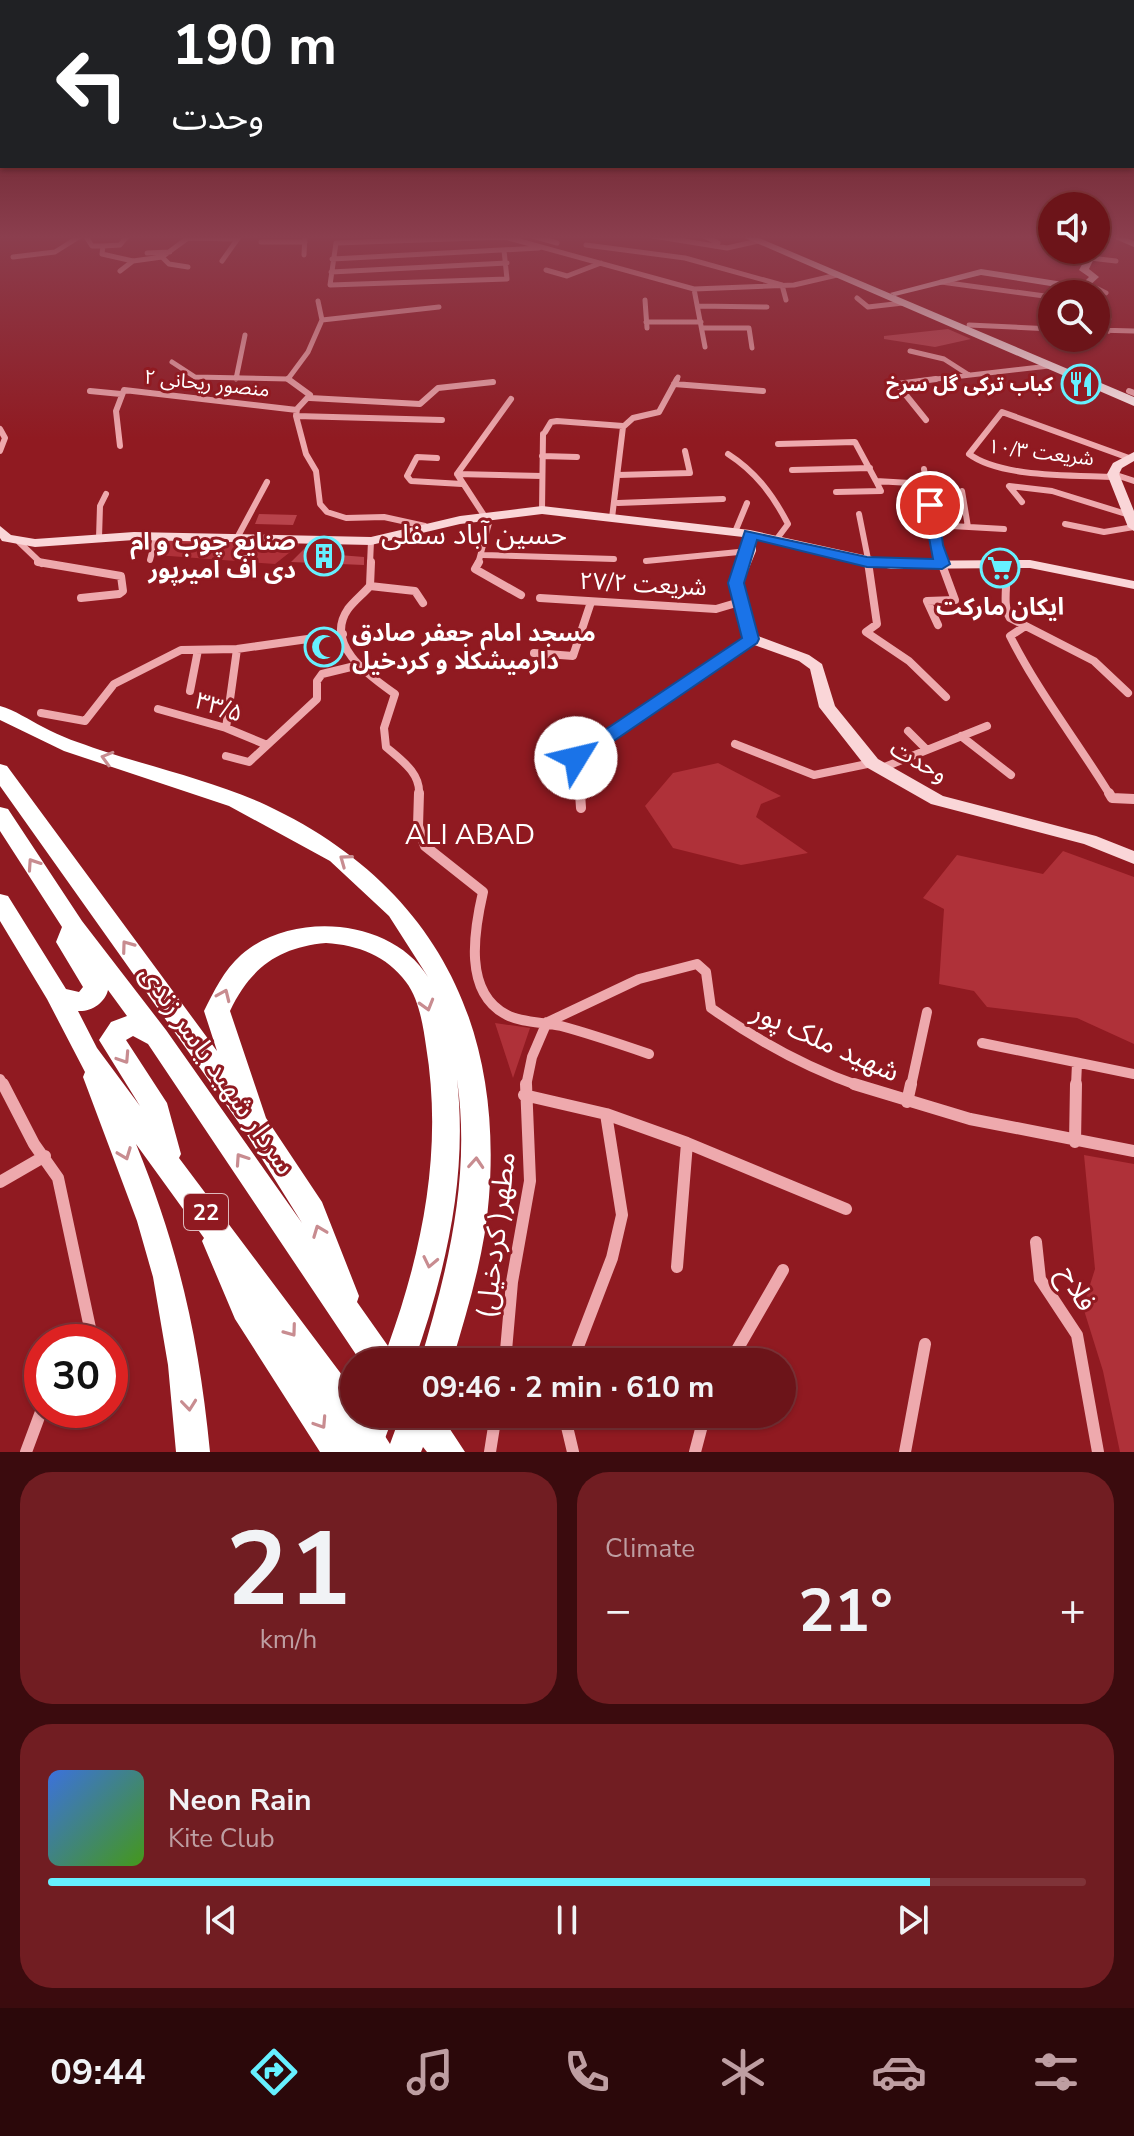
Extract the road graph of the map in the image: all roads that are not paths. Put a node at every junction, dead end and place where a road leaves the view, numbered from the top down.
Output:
1 (317, 303) edge
2 (645, 303) edge
3 (697, 303) edge
4 (863, 303) edge
5 (883, 303) edge
6 (909, 303) edge
7 (911, 303) edge
8 (698, 306) junction
9 (439, 307) dead end
10 (767, 307) dead end
11 (322, 320) junction
12 (701, 325) junction
13 (969, 325) junction
14 (1038, 328) edge
15 (1110, 331) edge
16 (1134, 331) edge
17 (245, 335) dead end
18 (705, 347) dead end
19 (752, 348) dead end
20 (910, 351) dead end
21 (172, 362) dead end
22 (1047, 366) junction
23 (970, 375) junction
24 (678, 377) dead end
25 (236, 379) junction
26 (288, 379) junction
27 (493, 382) dead end
28 (674, 384) junction
29 (90, 391) dead end
30 (763, 391) dead end
31 (121, 394) junction
32 (1133, 397) edge
33 (310, 398) junction
34 (511, 399) dead end
35 (296, 413) junction
36 (442, 420) dead end
37 (926, 420) dead end
38 (623, 426) junction
39 (0, 429) edge
40 (778, 444) dead end
41 (120, 446) dead end
42 (0, 451) edge
43 (685, 451) dead end
44 (728, 454) dead end
45 (542, 456) junction
46 (577, 457) dead end
47 (1131, 457) edge
48 (437, 458) dead end
49 (870, 468) junction
50 (924, 469) dead end
51 (792, 470) dead end
52 (457, 474) junction
53 (618, 475) junction
54 (542, 476) junction
55 (1114, 476) junction
56 (876, 481) junction
57 (1134, 481) edge
58 (267, 482) dead end
59 (462, 484) junction
60 (927, 484) junction
61 (962, 491) dead end
62 (836, 492) dead end
63 (106, 494) dead end
64 (723, 499) dead end
65 (1022, 502) dead end
66 (618, 503) junction
67 (747, 503) dead end
68 (542, 510) junction
69 (859, 514) dead end
70 (1126, 514) junction
71 (485, 516) junction
72 (612, 518) junction
73 (1065, 524) dead end
74 (934, 525) junction
75 (425, 526) junction
76 (968, 527) junction
77 (1134, 527) edge
78 (1004, 529) dead end
79 (0, 530) edge
80 (156, 537) junction
81 (99, 538) junction
82 (237, 538) junction
83 (745, 539) junction
84 (776, 540) junction
85 (371, 541) junction
86 (19, 542) junction
87 (483, 555) junction
88 (614, 559) dead end
89 (150, 560) dead end
90 (646, 561) dead end
91 (867, 562) junction
92 (1006, 562) junction
93 (942, 564) junction
94 (1134, 585) edge
95 (370, 586) junction
96 (521, 595) dead end
97 (81, 598) dead end
98 (540, 598) dead end
99 (744, 601) junction
100 (591, 602) junction
101 (423, 603) dead end
102 (938, 625) dead end
103 (1024, 627) junction
104 (343, 634) junction
105 (751, 639) junction
106 (237, 649) junction
107 (198, 650) junction
108 (534, 653) dead end
109 (355, 666) junction
110 (190, 691) dead end
111 (1128, 693) dead end
112 (946, 697) dead end
113 (158, 709) dead end
114 (0, 712) edge
115 (41, 713) dead end
116 (987, 726) dead end
117 (226, 728) junction
118 (908, 731) dead end
119 (961, 736) junction
120 (735, 744) dead end
121 (267, 745) junction
122 (926, 749) junction
123 (226, 756) dead end
124 (877, 766) junction
125 (0, 771) edge
126 (1011, 775) dead end
127 (1134, 799) edge
128 (581, 808) dead end
129 (0, 814) edge
130 (1134, 858) edge
131 (0, 902) edge
132 (74, 927) junction
133 (58, 996) junction
134 (927, 1012) dead end
135 (547, 1022) junction
136 (157, 1037) junction
137 (982, 1043) dead end
138 (649, 1054) dead end
139 (87, 1055) junction
140 (1077, 1063) junction
141 (1134, 1074) edge
142 (0, 1079) edge
143 (524, 1095) junction
144 (907, 1102) junction
145 (606, 1114) junction
146 (254, 1122) junction
147 (1075, 1142) junction
148 (687, 1143) junction
149 (1134, 1151) edge
150 (45, 1156) junction
151 (170, 1164) junction
152 (0, 1182) edge
153 (203, 1208) junction
154 (846, 1209) dead end
155 (1036, 1242) dead end
156 (677, 1267) dead end
157 (783, 1270) dead end
158 (89, 1324) edge
159 (357, 1330) junction
160 (925, 1344) dead end
161 (370, 1348) edge
162 (403, 1348) edge
163 (441, 1348) edge
164 (506, 1348) edge
165 (577, 1348) edge
166 (738, 1348) edge
167 (35, 1428) edge
168 (373, 1428) edge
169 (413, 1428) edge
170 (429, 1428) edge
171 (494, 1428) edge
172 (567, 1428) edge
173 (701, 1428) edge
174 (26, 1452) edge
175 (193, 1452) edge
176 (340, 1452) edge
177 (364, 1452) edge
178 (379, 1452) edge
179 (404, 1452) edge
180 (448, 1452) edge
181 (490, 1452) edge
182 (573, 1452) edge
183 (695, 1452) edge
184 (905, 1452) edge
185 (1098, 1452) edge

1 - 11 street
2 - 12 street
3 - 8 street
4 - 5 street
6 - 22 main road
7 - 13 main road
8 - 10 street
8 - 12 street
9 - 11 street
11 - 26 street
12 - 18 street
12 - 19 street
13 - 14 street
13 - 32 main road
15 - 16 street
17 - 25 street
20 - 23 street
21 - 25 street
22 - 23 street
22 - 32 main road
23 - 37 street
24 - 28 street
25 - 26 street
26 - 33 street
27 - 33 street
28 - 30 street
28 - 38 street
29 - 31 street
31 - 35 street, منصور ریحانی ۲
31 - 41 street, منصور ریحانی ۲
33 - 35 street
34 - 52 street
35 - 36 street, منصور ریحانی ۲
35 - 75 street
38 - 45 street
38 - 53 street
39 - 42 street
40 - 49 street
43 - 53 street
44 - 84 street
45 - 46 street
45 - 54 street
47 - 55 street
47 - 55 street, شریعت ۱۰/۳
48 - 59 street
49 - 51 street
49 - 56 street
50 - 60 street
52 - 54 street
52 - 59 street
53 - 66 street
54 - 68 street
55 - 57 street, شریعت ۱۰/۳
55 - 70 street
56 - 60 street
56 - 62 street
58 - 82 street
59 - 71 street
60 - 74 street
61 - 76 street
63 - 81 street
64 - 66 street
65 - 70 street
66 - 72 street
67 - 83 street
68 - 71 street
68 - 72 street
69 - 91 street
70 - 77 street
71 - 75 street
71 - 87 street
72 - 83 street
73 - 77 street
74 - 76 street
74 - 93 street
75 - 85 street
76 - 78 street
79 - 86 street
80 - 81 street
80 - 82 street
80 - 89 street
81 - 86 street
82 - 85 street
83 - 84 street
83 - 90 street
83 - 99 street
84 - 91 street
85 - 95 street
86 - 97 street
87 - 88 street
87 - 96 street
91 - 93 street
91 - 112 street
92 - 93 street
92 - 94 street
92 - 103 street
93 - 102 street
95 - 101 street
95 - 104 street
98 - 100 street, شریعت ۲۷/۲
99 - 100 street, شریعت ۲۷/۲
99 - 105 street
100 - 108 street
103 - 111 street
103 - 127 street
104 - 106 street
104 - 109 street
105 - 124 street, وحدت
105 - 128 street
106 - 107 street
106 - 117 street
107 - 110 street
107 - 115 street
109 - 121 street
109 - 135 street
113 - 117 street, ۳۳/۵
163 -> 114 highway
116 - 119 street
117 - 121 street, ۳۳/۵
118 - 122 street
119 - 122 street
119 - 126 street
120 - 124 street
121 - 123 street
122 - 124 street
124 - 130 street, وحدت
146 -> 125 highway
132 -> 129 highway, سردار شهید یاسر زندی / 22
131 - 133 highway, 22
132 - 133 highway
132 - 136 highway, سردار شهید یاسر زندی / 22
133 - 139 highway, 22
134 - 144 street
135 - 138 street
135 - 143 street, مطهر( کردخیل)
135 - 144 street, شهید ملک پور
136 -> 151 highway
159 -> 136 highway, سردار شهید یاسر زندی / 22
137 - 140 street
139 - 151 highway, 22
139 -> 175 highway
140 - 141 street
140 - 147 street
142 - 150 street
143 - 145 street
143 - 164 street, مطهر( کردخیل)
144 - 147 street, شهید ملک پور
145 - 148 street
145 - 165 street
159 -> 146 highway
146 -> 162 highway
147 - 149 street, شهید ملک پور
148 - 154 street
148 - 156 street
150 - 152 street
150 - 158 street
151 - 153 highway, 22
153 -> 176 highway
153 -> 178 highway, 22
155 - 185 street, فلاح
157 - 166 street
159 - 161 highway, سردار شهید یاسر زندی / 22
160 - 184 street
167 - 174 street
168 - 177 highway, bridge
169 - 179 highway
170 - 180 highway
171 - 181 street
172 - 182 street
173 - 183 street

